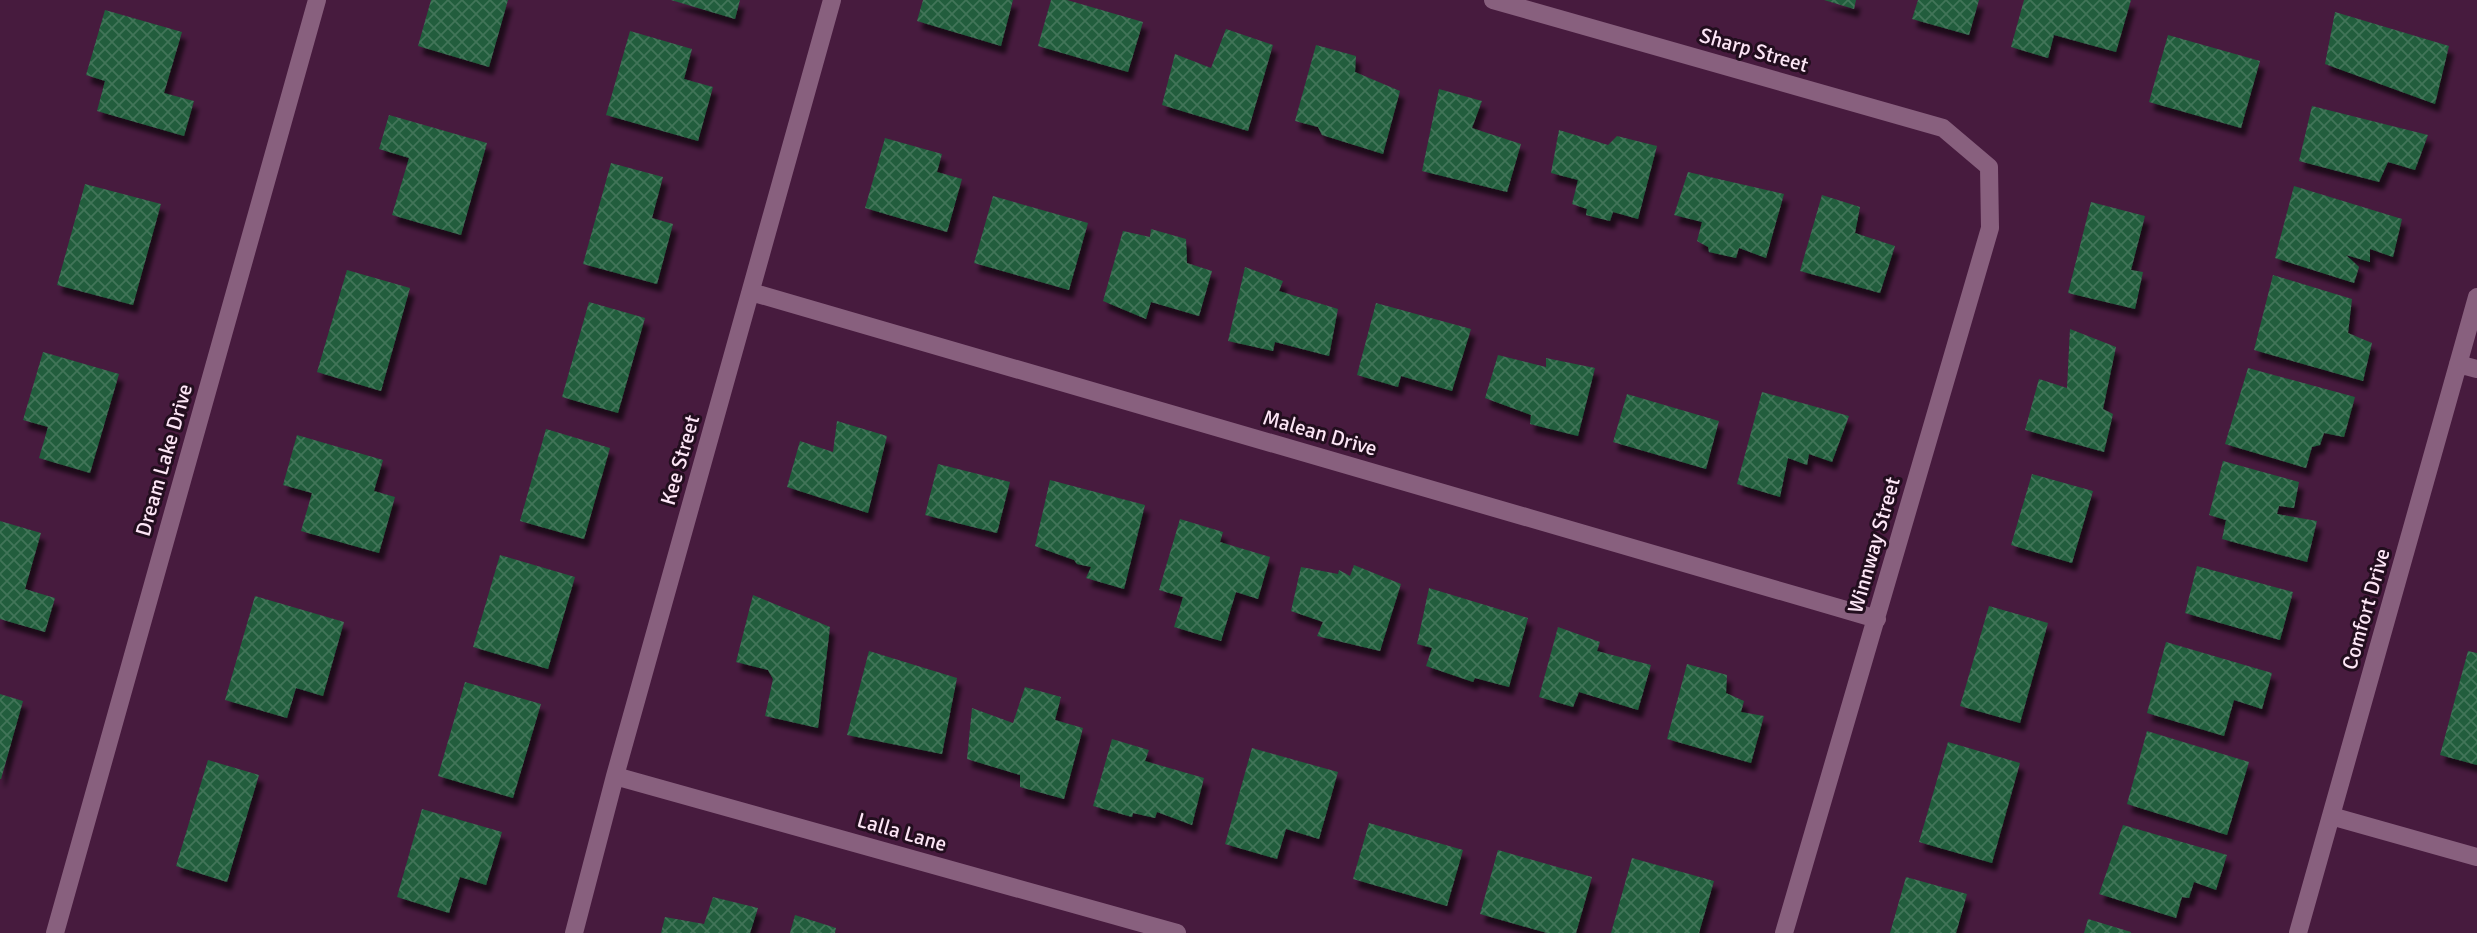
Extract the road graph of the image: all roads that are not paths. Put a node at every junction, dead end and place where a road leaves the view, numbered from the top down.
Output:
1 (317, 0) edge
2 (832, 0) edge
3 (1493, 0) edge
4 (1989, 167) joint
5 (751, 292) junction
6 (2477, 297) edge
7 (2458, 364) junction
8 (2477, 369) edge
9 (1877, 619) junction
10 (615, 776) junction
11 (2331, 816) junction
12 (2477, 857) edge
13 (55, 933) edge
14 (574, 933) edge
15 (1177, 933) edge
16 (1784, 933) edge
17 (2298, 933) edge

1 - 13 street, Dream Lake Drive
2 - 5 street, Kee Street
3 - 4 street, Sharp Street
4 - 9 street, Winnway Street
5 - 9 street, Malean Drive
5 - 10 street, Kee Street
6 - 7 street, Comfort Drive
7 - 8 street
7 - 11 street, Comfort Drive
9 - 16 street, Winnway Street
10 - 14 street, Kee Street
10 - 15 street, Lalla Lane
11 - 12 street
11 - 17 street, Comfort Drive

